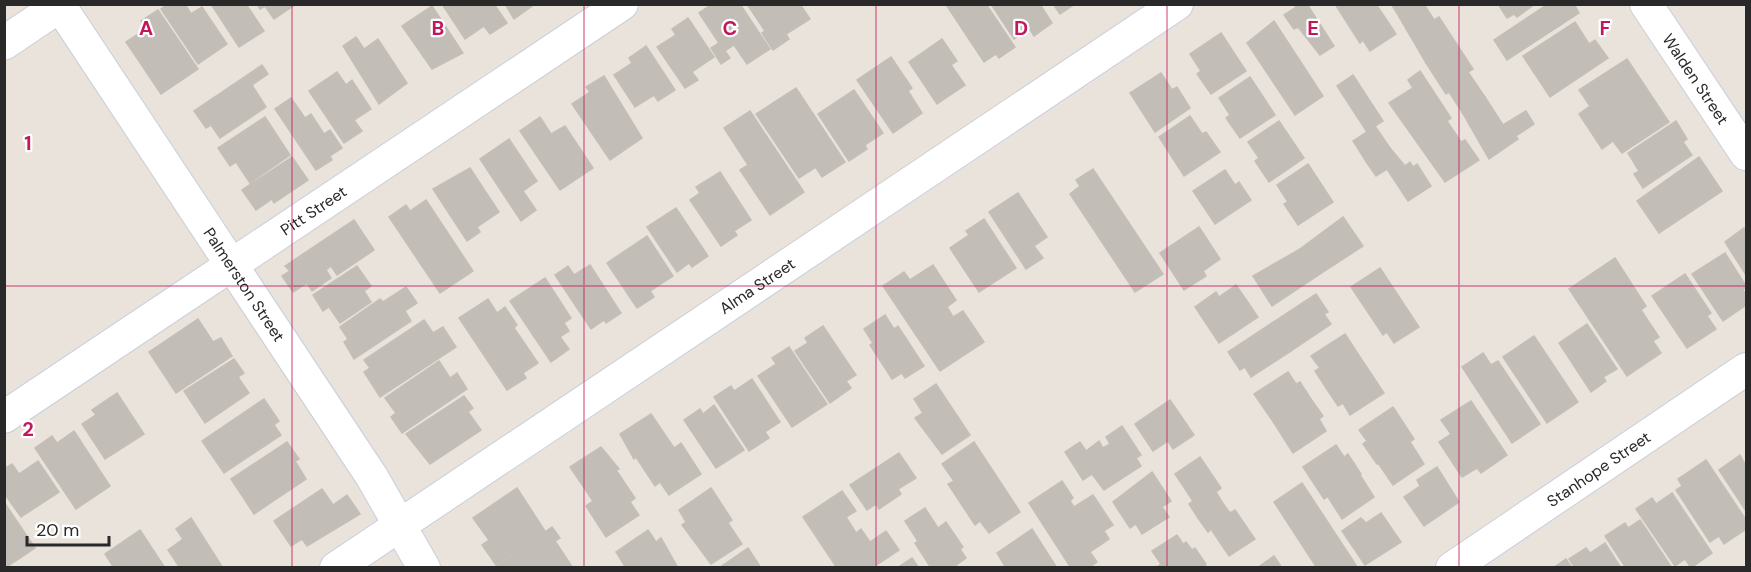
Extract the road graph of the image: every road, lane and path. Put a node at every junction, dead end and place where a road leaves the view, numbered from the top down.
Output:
1 (622, 4) edge
2 (1177, 4) edge
3 (1646, 4) edge
4 (61, 5) edge
5 (4, 43) edge
6 (1746, 154) edge
7 (231, 265) junction
8 (1746, 369) edge
9 (4, 417) edge
10 (399, 526) junction
11 (336, 567) edge
12 (424, 567) edge
13 (1452, 567) edge

1 - 7 street, Pitt Street
2 - 10 street, Alma Street
3 - 6 street, Walden Street
4 - 5 street
4 - 7 street, Palmerston Street
7 - 9 street, Pitt Street
7 - 10 street, Palmerston Street
8 - 13 street, Stanhope Street
10 - 11 street, Alma Street
10 - 12 street, Palmerston Street

